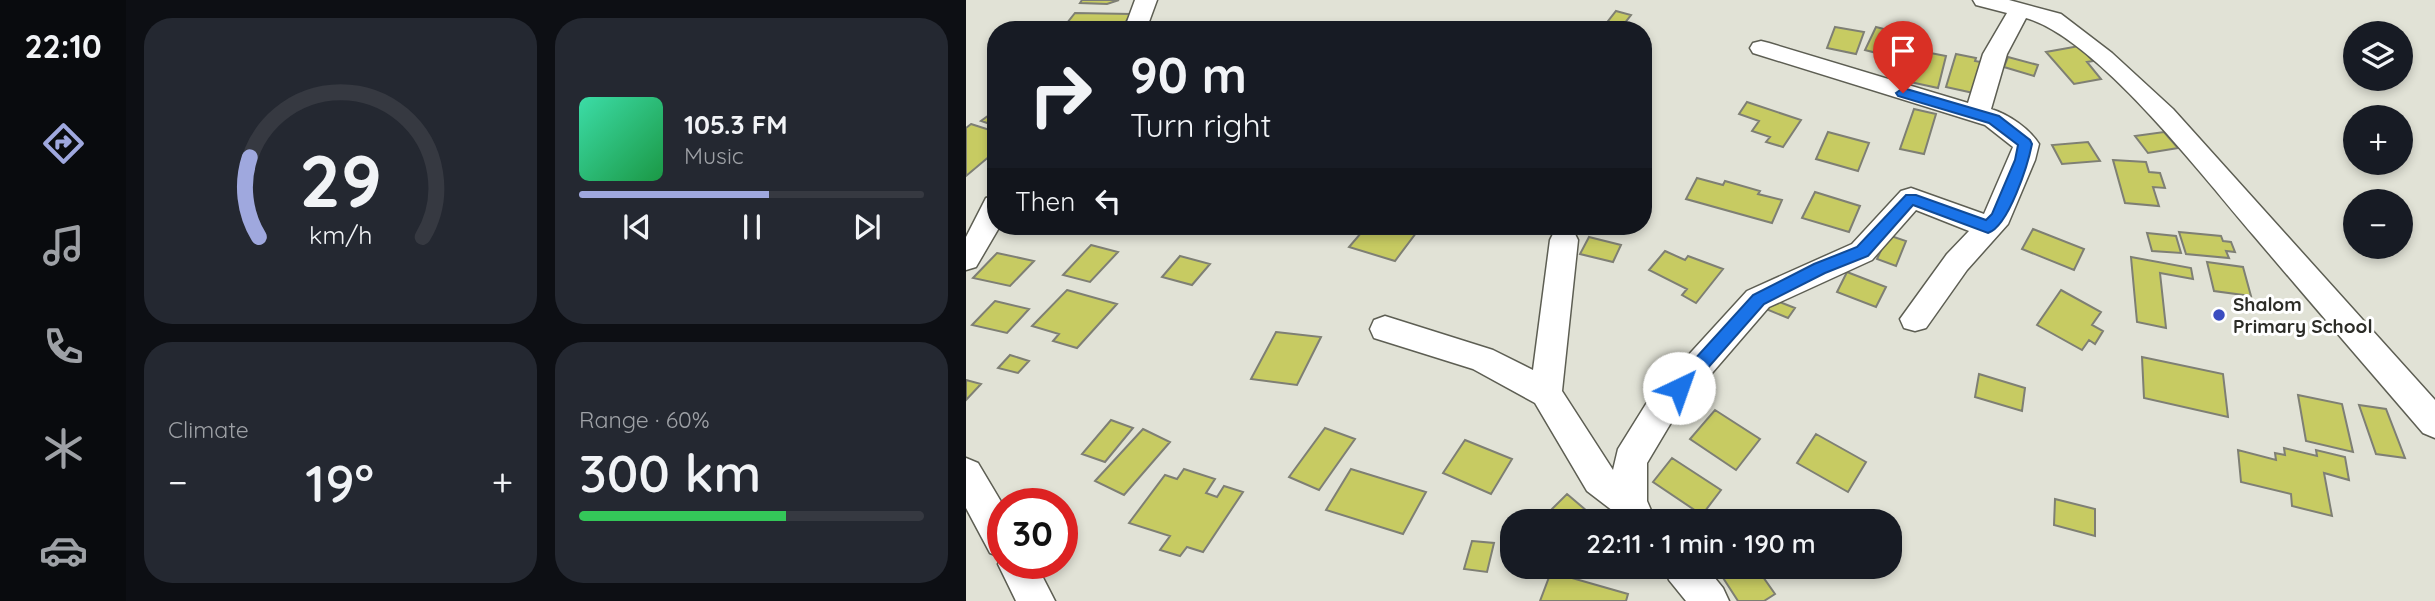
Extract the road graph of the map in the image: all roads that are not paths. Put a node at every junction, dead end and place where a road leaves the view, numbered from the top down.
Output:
1 (1146, 0) edge
2 (1984, 0) edge
3 (2050, 9) edge
4 (2019, 11) junction
5 (1138, 21) edge
6 (1760, 48) dead end
7 (1977, 115) junction
8 (987, 224) edge
9 (1988, 227) junction
10 (1564, 240) dead end
11 (966, 259) edge
12 (1916, 319) dead end
13 (1385, 329) dead end
14 (1546, 393) junction
15 (2435, 423) edge
16 (966, 474) edge
17 (1630, 509) edge
18 (1633, 509) edge
19 (987, 511) edge
20 (1024, 579) edge
21 (1692, 579) edge
22 (1036, 601) edge
23 (1710, 601) edge

1 - 5 street
2 - 4 street
3 - 4 street
3 - 15 street
4 - 7 street
6 - 7 street
7 - 9 street
8 - 11 street
9 - 12 street
9 - 18 street
10 - 14 street
13 - 14 street
14 - 17 street
16 - 19 street
20 - 22 street
21 - 23 street

